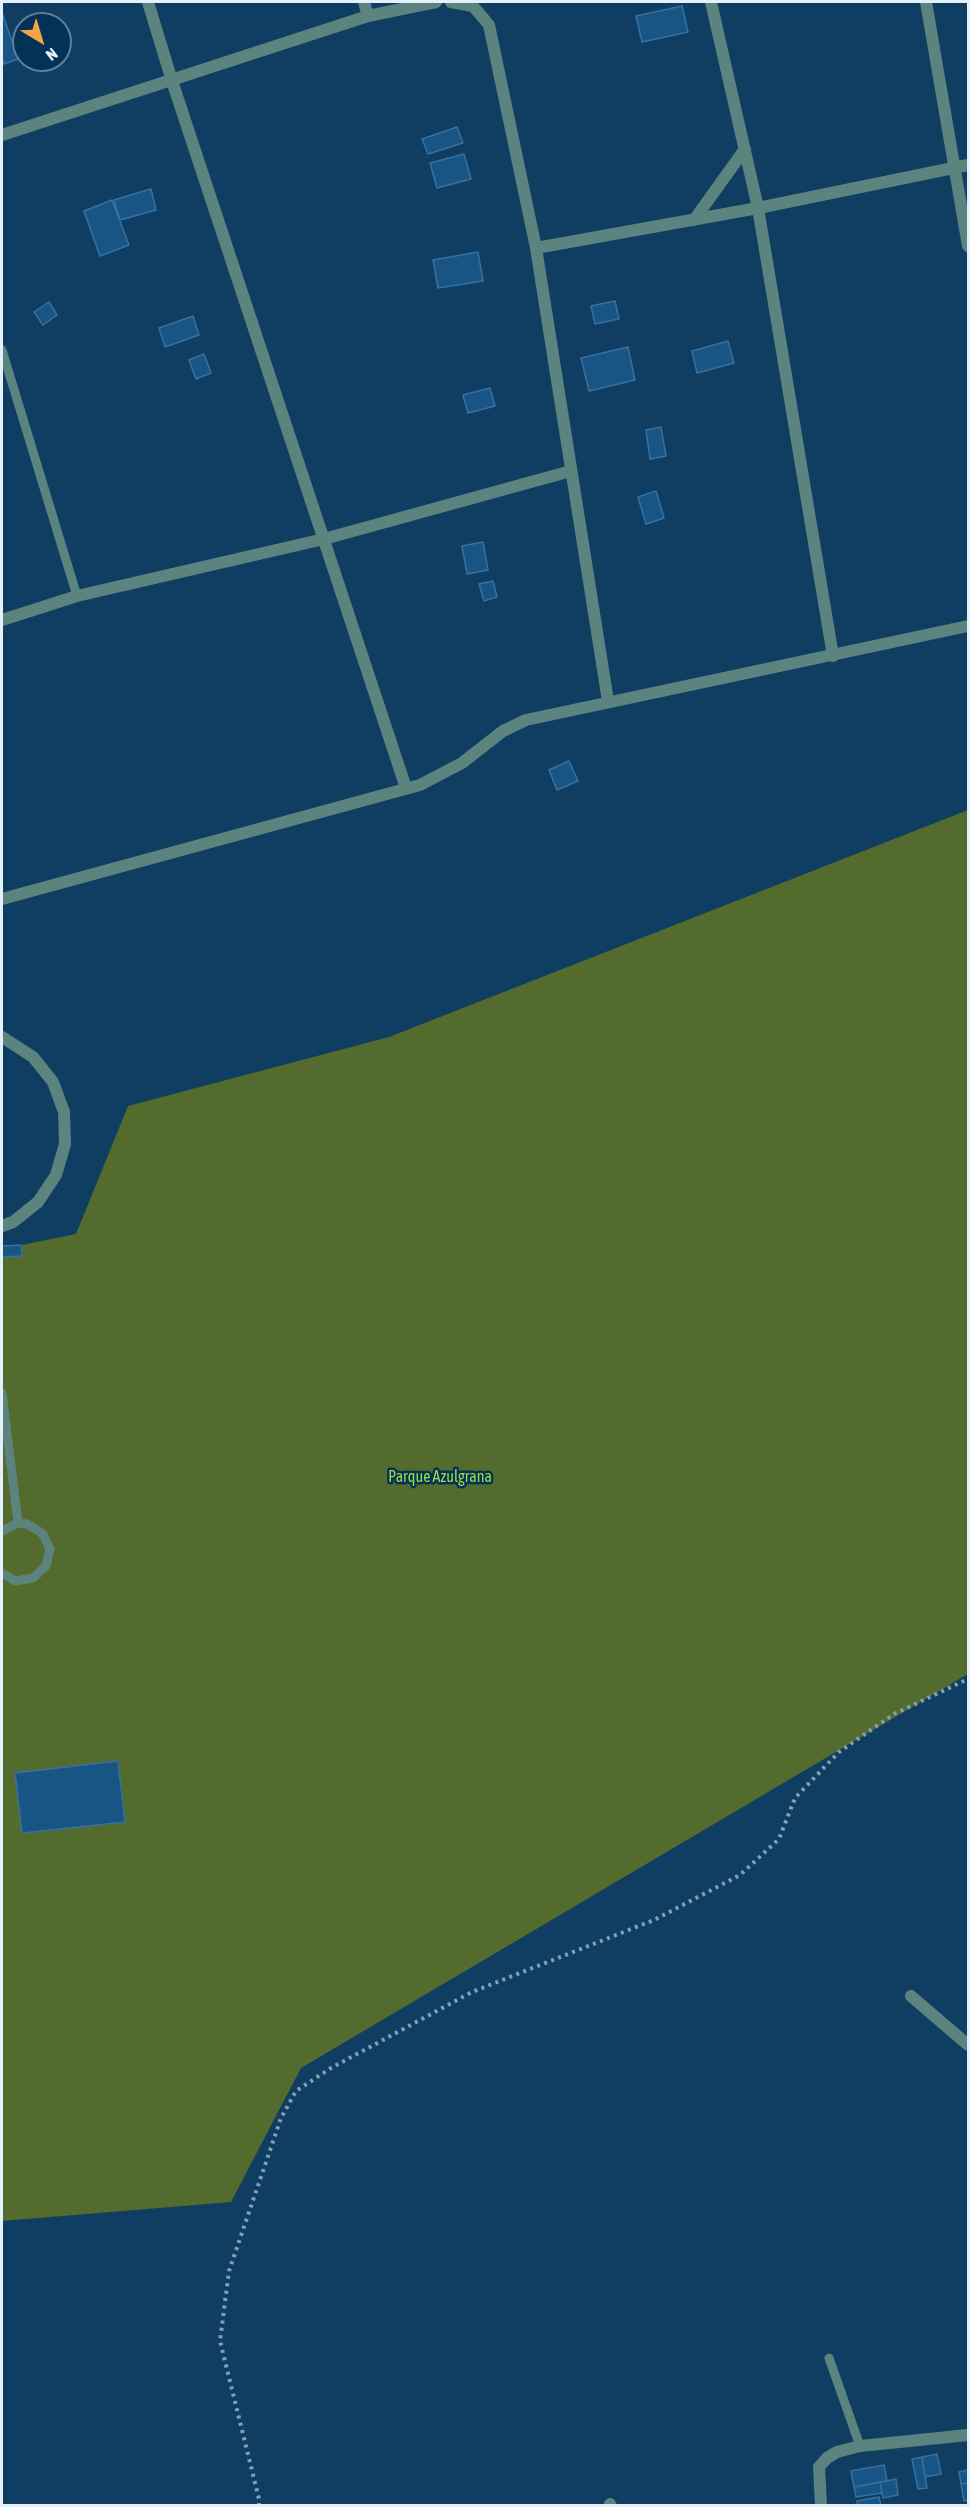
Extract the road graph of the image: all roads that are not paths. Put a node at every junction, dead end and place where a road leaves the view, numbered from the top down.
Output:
1 (148, 2) edge
2 (364, 2) edge
3 (436, 2) edge
4 (451, 2) edge
5 (711, 2) edge
6 (926, 2) edge
7 (368, 16) junction
8 (172, 81) junction
9 (2, 135) edge
10 (745, 149) junction
11 (969, 165) edge
12 (955, 167) junction
13 (759, 208) junction
14 (694, 220) junction
15 (969, 246) edge
16 (536, 248) junction
17 (2, 350) edge
18 (571, 471) junction
19 (324, 539) junction
20 (77, 596) junction
21 (2, 620) edge
22 (969, 626) edge
23 (833, 656) junction
24 (608, 701) junction
25 (406, 788) junction
26 (2, 899) edge
27 (2, 1038) edge
28 (2, 1226) edge
29 (2, 1393) edge
30 (18, 1523) junction
31 (2, 1531) edge
32 (2, 1573) edge
33 (911, 1996) dead end
34 (969, 2045) edge
35 (829, 2358) dead end
36 (968, 2435) edge
37 (860, 2446) junction
38 (820, 2505) edge

1 - 8 street
2 - 7 street
3 - 7 street
4 - 16 street
5 - 10 street
6 - 12 street
7 - 8 street
8 - 9 street
8 - 19 street
10 - 13 street
10 - 14 street
11 - 12 street
12 - 13 street
12 - 15 street
13 - 14 street
13 - 23 street
14 - 16 street
16 - 18 street
17 - 20 lane
18 - 19 street
18 - 24 street
19 - 20 street
19 - 25 street
20 - 21 street
22 - 23 street
23 - 24 street
24 - 25 street
25 - 26 street
27 - 28 street
29 - 30 lane
30 - 31 lane
30 - 32 lane
33 - 34 street
35 - 37 lane
36 - 37 street
37 - 38 street

